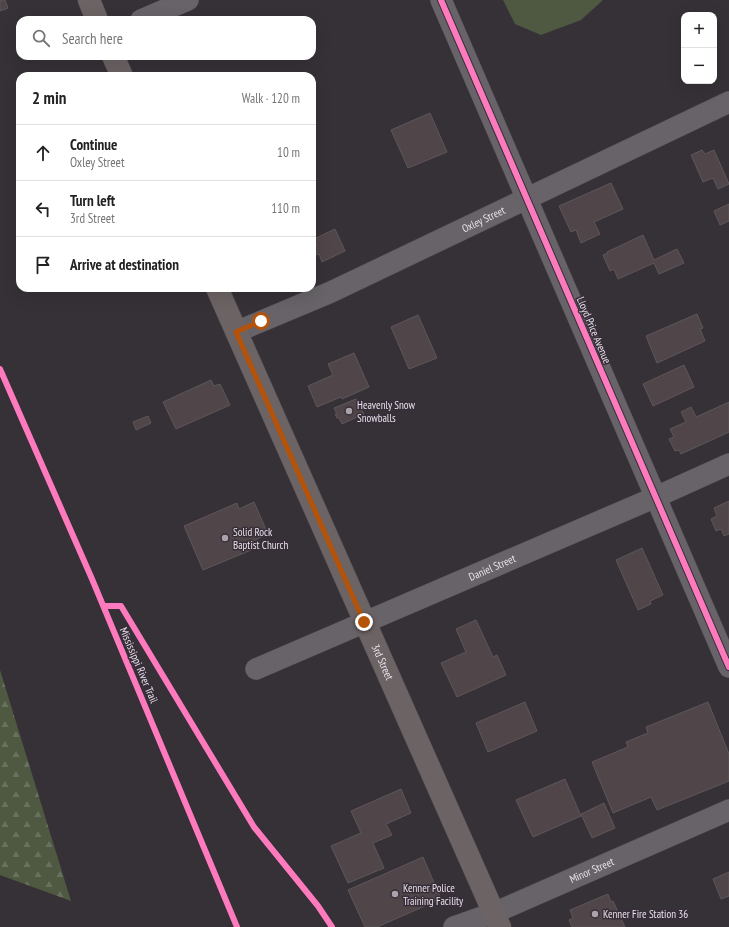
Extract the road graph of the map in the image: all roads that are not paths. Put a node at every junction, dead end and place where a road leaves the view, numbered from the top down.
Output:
1 (89, 0) edge
2 (188, 0) edge
3 (441, 0) edge
4 (95, 16) edge
5 (150, 16) edge
6 (115, 60) edge
7 (120, 72) edge
8 (729, 102) edge
9 (527, 199) junction
10 (219, 292) edge
11 (236, 332) junction
12 (729, 464) edge
13 (656, 497) junction
14 (364, 622) junction
15 (729, 668) edge
16 (256, 669) dead end
17 (729, 810) edge
18 (497, 920) edge
19 (454, 927) edge

1 - 4 main road
2 - 5 street
3 - 9 street, Lloyd Price Avenue
6 - 7 main road
8 - 9 street, Oxley Street
9 - 11 street, Oxley Street
9 - 13 street, Lloyd Price Avenue
10 - 11 main road, 3rd Street
11 - 14 main road, 3rd Street
12 - 13 street, Daniel Street
13 - 14 street, Daniel Street
13 - 15 street, Lloyd Price Avenue
14 - 16 street, Daniel Street
14 - 18 main road, 3rd Street
17 - 18 street, Minor Street
18 - 19 street, Minor Street

